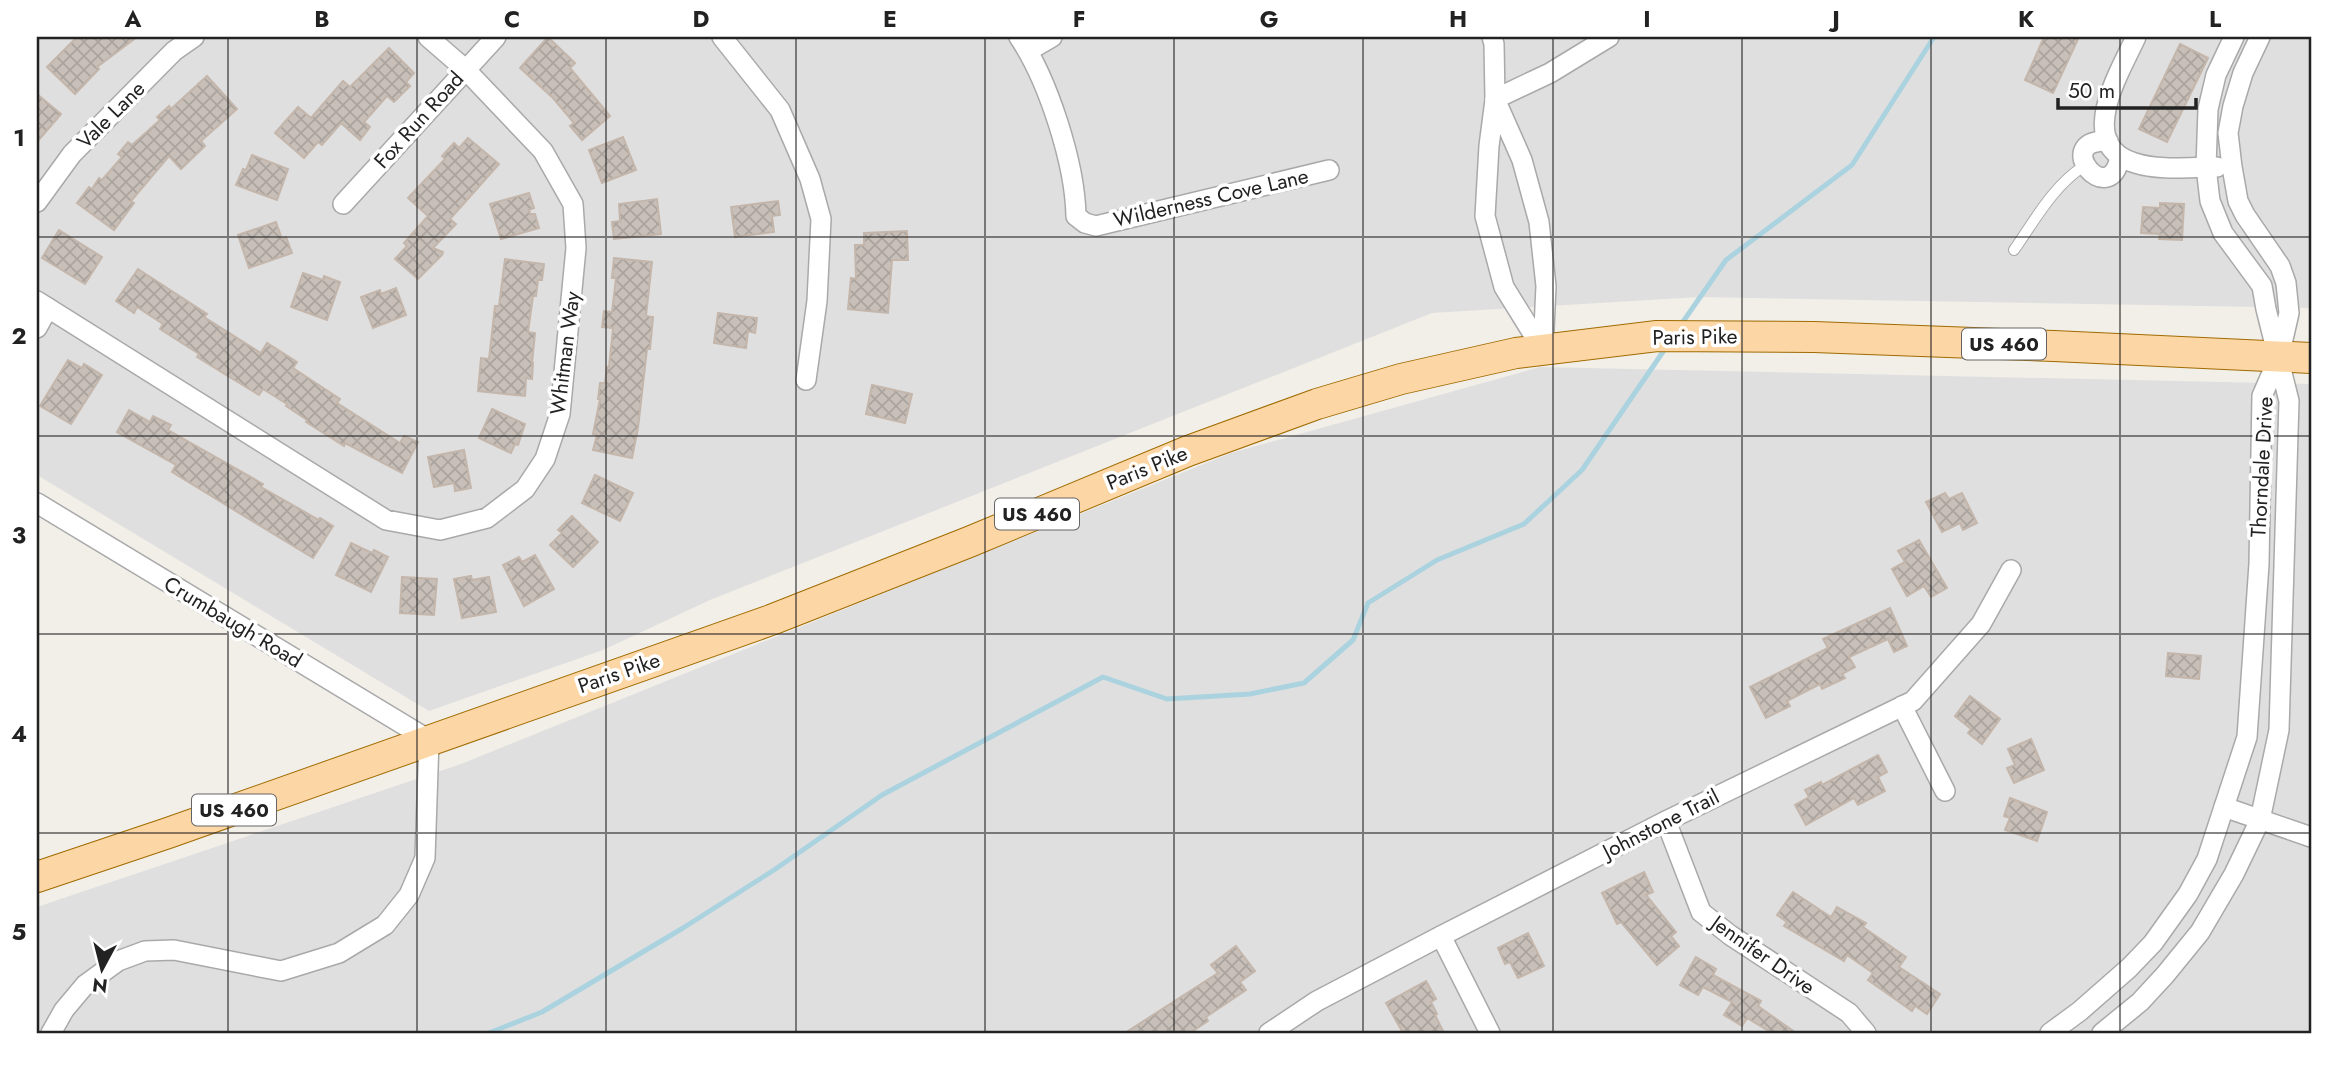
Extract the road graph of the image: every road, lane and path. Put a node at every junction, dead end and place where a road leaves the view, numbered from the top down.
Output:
1 (194, 37) edge
2 (428, 37) edge
3 (496, 37) edge
4 (722, 37) edge
5 (1052, 37) edge
6 (1492, 37) edge
7 (1609, 37) edge
8 (2136, 37) edge
9 (2234, 37) edge
10 (2260, 37) edge
11 (1023, 44) edge
12 (465, 69) junction
13 (1495, 99) junction
14 (2114, 149) junction
15 (2084, 166) junction
16 (2206, 167) junction
17 (2231, 167) junction
18 (1329, 170) dead end
19 (37, 202) edge
20 (343, 204) dead end
21 (2014, 250) dead end
22 (43, 304) edge
23 (37, 328) edge
24 (1543, 350) junction
25 (2279, 357) junction
26 (2311, 358) edge
27 (806, 380) dead end
28 (37, 503) edge
29 (2011, 570) dead end
30 (1902, 706) junction
31 (429, 740) junction
32 (1945, 791) dead end
33 (2224, 807) junction
34 (2260, 820) junction
35 (1666, 821) junction
36 (2311, 837) edge
37 (37, 877) edge
38 (1441, 936) junction
39 (2118, 978) junction
40 (2140, 1002) junction
41 (51, 1033) edge
42 (1269, 1033) edge
43 (1490, 1033) edge
44 (1866, 1033) edge
45 (2050, 1033) edge
46 (2102, 1033) edge

1 - 19 street, Vale Lane
2 - 12 street, Whitman Way
3 - 12 street, Fox Run Road
4 - 27 street
5 - 11 street
6 - 13 street
7 - 13 street
8 - 14 street
9 - 16 street
10 - 17 street
11 - 18 street, Wilderness Cove Lane
12 - 20 street, Fox Run Road
12 - 22 street, Whitman Way
13 - 24 street
13 - 24 street
14 - 15 street
14 - 15 street
14 - 16 street
15 - 21 lane
16 - 17 street
16 - 25 street
17 - 25 street
22 - 23 street
24 - 25 main road, Paris Pike / US 460
24 - 31 main road, Paris Pike / US 460
25 - 26 main road, Paris Pike / US 460
25 - 33 street, Thorndale Drive
25 - 34 street, Thorndale Drive
28 - 31 street, Crumbaugh Road
29 - 30 street, Johnstone Trail
30 - 32 street
30 - 35 street, Johnstone Trail
31 - 37 main road, Paris Pike / US 460
31 - 41 street
33 - 34 street
33 - 39 street, Thorndale Drive
34 - 36 street
34 - 40 street, Thorndale Drive
35 - 38 street, Johnstone Trail
35 - 44 street, Jennifer Drive
38 - 42 street, Johnstone Trail
38 - 43 street
39 - 40 street
39 - 45 street, Thorndale Drive
40 - 46 street, Thorndale Drive

